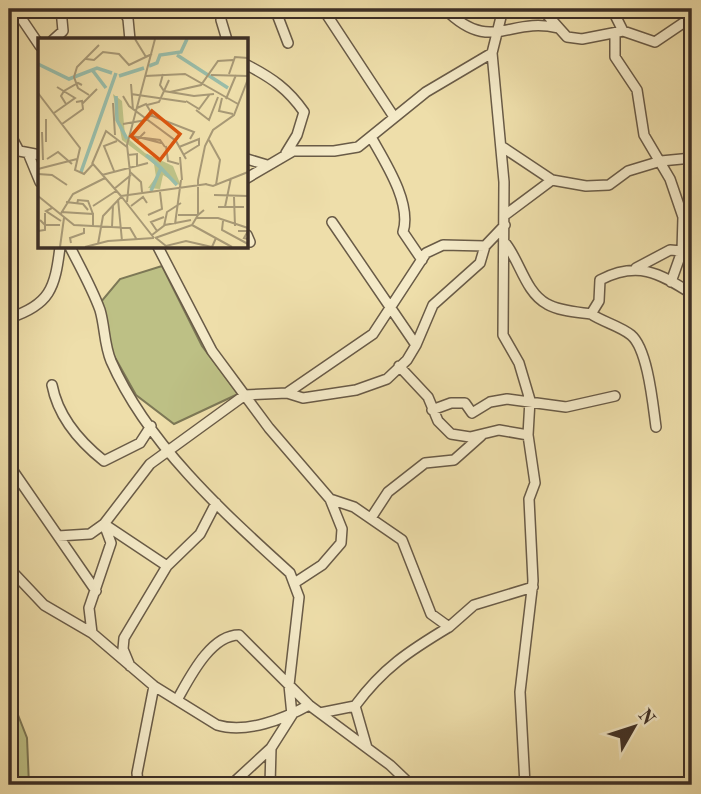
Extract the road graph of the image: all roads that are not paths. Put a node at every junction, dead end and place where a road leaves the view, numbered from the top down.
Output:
1 (15, 9) edge
2 (61, 9) edge
3 (122, 9) edge
4 (222, 9) edge
5 (275, 9) edge
6 (323, 9) edge
7 (444, 9) edge
8 (503, 9) edge
9 (543, 9) edge
10 (612, 9) edge
11 (692, 17) edge
12 (542, 24) junction
13 (558, 28) junction
14 (619, 32) junction
15 (498, 33) junction
16 (55, 38) edge
17 (130, 38) edge
18 (226, 38) edge
19 (38, 43) edge
20 (288, 43) dead end
21 (492, 53) junction
22 (248, 66) edge
23 (394, 117) junction
24 (9, 132) edge
25 (371, 137) junction
26 (501, 146) junction
27 (18, 151) edge
28 (286, 153) junction
29 (38, 155) edge
30 (692, 158) edge
31 (248, 159) edge
32 (661, 161) junction
33 (267, 165) junction
34 (248, 177) edge
35 (38, 179) edge
36 (552, 180) junction
37 (505, 215) junction
38 (332, 222) dead end
39 (505, 225) junction
40 (506, 243) junction
41 (485, 246) junction
42 (60, 248) edge
43 (69, 248) edge
44 (162, 248) edge
45 (682, 251) junction
46 (422, 260) junction
47 (636, 268) junction
48 (671, 282) junction
49 (692, 294) edge
50 (392, 308) junction
51 (591, 314) junction
52 (9, 318) edge
53 (416, 345) junction
54 (399, 366) junction
55 (52, 385) dead end
56 (288, 393) junction
57 (245, 395) junction
58 (615, 396) dead end
59 (530, 400) junction
60 (432, 410) junction
61 (151, 426) junction
62 (656, 427) dead end
63 (482, 435) junction
64 (528, 435) junction
65 (168, 449) junction
66 (9, 466) edge
67 (330, 499) junction
68 (216, 503) junction
69 (370, 518) junction
70 (104, 524) junction
71 (58, 536) junction
72 (167, 566) junction
73 (9, 568) edge
74 (296, 582) junction
75 (533, 587) junction
76 (96, 591) junction
77 (449, 627) junction
78 (92, 633) junction
79 (130, 668) junction
80 (289, 685) junction
81 (153, 686) junction
82 (177, 700) junction
83 (309, 705) junction
84 (355, 706) junction
85 (320, 713) junction
86 (292, 715) junction
87 (271, 748) junction
88 (367, 748) junction
89 (138, 785) edge
90 (231, 785) edge
91 (270, 785) edge
92 (411, 785) edge
93 (525, 785) edge

1 - 19 street
2 - 16 street
3 - 17 street
4 - 18 street
5 - 20 street
6 - 23 street
7 - 15 street
8 - 15 street
9 - 12 street
9 - 13 street
10 - 14 street
11 - 14 street
12 - 13 street
12 - 15 street
13 - 14 street
14 - 32 street
15 - 21 street
21 - 23 street
21 - 26 street
22 - 28 street
23 - 25 street
24 - 27 street
25 - 28 street
25 - 46 street
26 - 36 street
26 - 37 street
27 - 29 street
27 - 35 street
28 - 33 street
30 - 32 street
31 - 33 street
32 - 36 street
32 - 45 street
33 - 34 street
36 - 37 street
37 - 39 street
38 - 50 street
39 - 40 street
39 - 41 street
40 - 51 street
40 - 59 street
41 - 46 street
41 - 53 street
42 - 52 street
43 - 61 street
44 - 57 street
45 - 47 street
45 - 48 street
46 - 50 street
47 - 48 street
47 - 51 street
48 - 49 street
50 - 53 street
50 - 56 street
51 - 62 street
53 - 54 street
54 - 56 street
54 - 60 street
55 - 61 street
56 - 57 street
57 - 65 street
57 - 67 street
58 - 59 street
59 - 60 street
59 - 64 street
60 - 63 street
61 - 65 street
63 - 64 street
63 - 69 street
64 - 75 street
65 - 68 street
65 - 70 street
66 - 71 street
67 - 69 street
67 - 74 street
68 - 72 street
68 - 74 street
69 - 77 street
70 - 71 street
70 - 72 street
70 - 76 street
71 - 76 street
72 - 79 street
73 - 78 street
74 - 80 street
75 - 77 street
75 - 93 street
76 - 78 street
77 - 84 street
78 - 79 street
79 - 81 street
80 - 82 street
80 - 83 street
80 - 86 street
81 - 82 street
81 - 89 street
82 - 86 street
83 - 85 street
83 - 86 street
84 - 85 street
84 - 88 street
85 - 88 street
86 - 87 street
87 - 90 street
87 - 91 street
88 - 92 street

